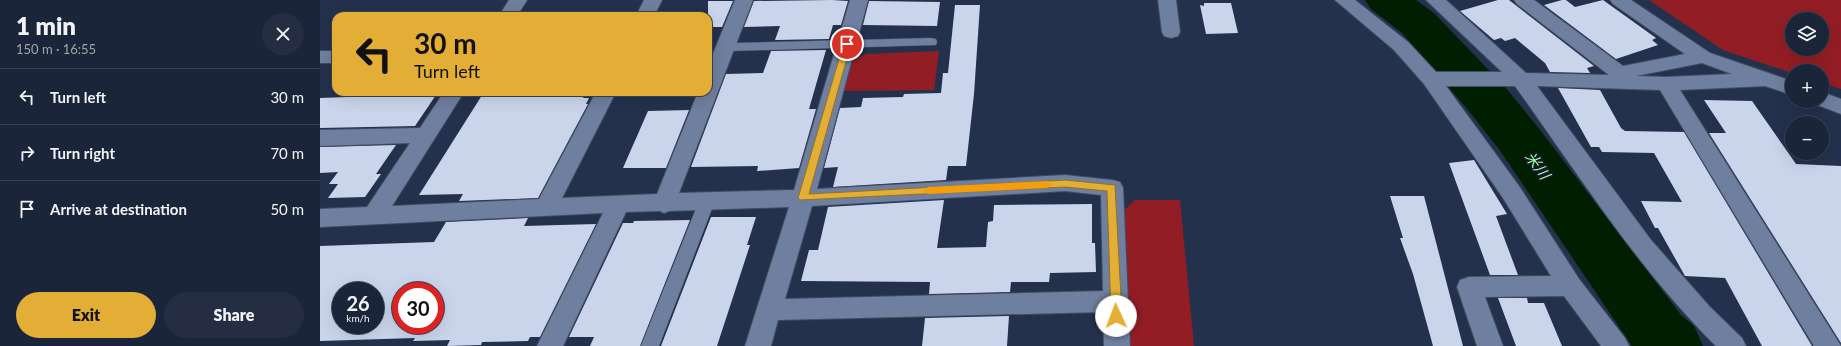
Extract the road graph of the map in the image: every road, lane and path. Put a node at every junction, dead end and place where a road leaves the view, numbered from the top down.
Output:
1 (518, 0) edge
2 (653, 0) edge
3 (744, 0) edge
4 (859, 0) edge
5 (1167, 0) edge
6 (1344, 0) edge
7 (1436, 0) edge
8 (1523, 0) edge
9 (1619, 0) edge
10 (510, 12) edge
11 (647, 12) edge
12 (1171, 32) dead end
13 (931, 42) dead end
14 (847, 44) junction
15 (733, 47) dead end
16 (1703, 56) junction
17 (320, 57) edge
18 (332, 57) edge
19 (1626, 77) junction
20 (1436, 79) junction
21 (1514, 79) junction
22 (1768, 79) junction
23 (712, 82) edge
24 (1666, 84) junction
25 (1785, 85) edge
26 (451, 96) edge
27 (604, 96) edge
28 (706, 96) edge
29 (1829, 102) edge
30 (1841, 107) edge
31 (427, 135) junction
32 (320, 138) edge
33 (803, 198) junction
34 (707, 201) junction
35 (619, 204) junction
36 (664, 204) junction
37 (546, 207) junction
38 (374, 215) junction
39 (320, 218) edge
40 (1570, 286) junction
41 (1116, 301) junction
42 (768, 310) junction
43 (550, 346) edge
44 (650, 346) edge
45 (758, 346) edge
46 (1117, 346) edge
47 (1490, 346) edge
48 (1616, 346) edge
49 (1733, 346) edge
50 (1828, 346) edge

1 - 10 street
2 - 11 street
3 - 23 street
4 - 14 street
5 - 12 street
6 - 20 street
7 - 21 street
8 - 19 street
9 - 16 street
13 - 14 lane
14 - 15 lane
14 - 33 street
16 - 19 street
16 - 22 street
17 - 18 street
19 - 21 street
19 - 24 street
20 - 21 street
20 - 40 street
21 - 49 street
22 - 24 street
22 - 25 street
24 - 50 street
26 - 31 street
27 - 37 street
28 - 36 street
29 - 30 street
31 - 32 street
31 - 38 street
33 - 34 street
33 - 41 street
33 - 42 street
34 - 36 street
34 - 44 lane
35 - 36 street
35 - 37 street
35 - 43 street
37 - 38 street
38 - 39 street
40 - 47 street
40 - 48 street
41 - 42 street
41 - 46 street
42 - 45 street

